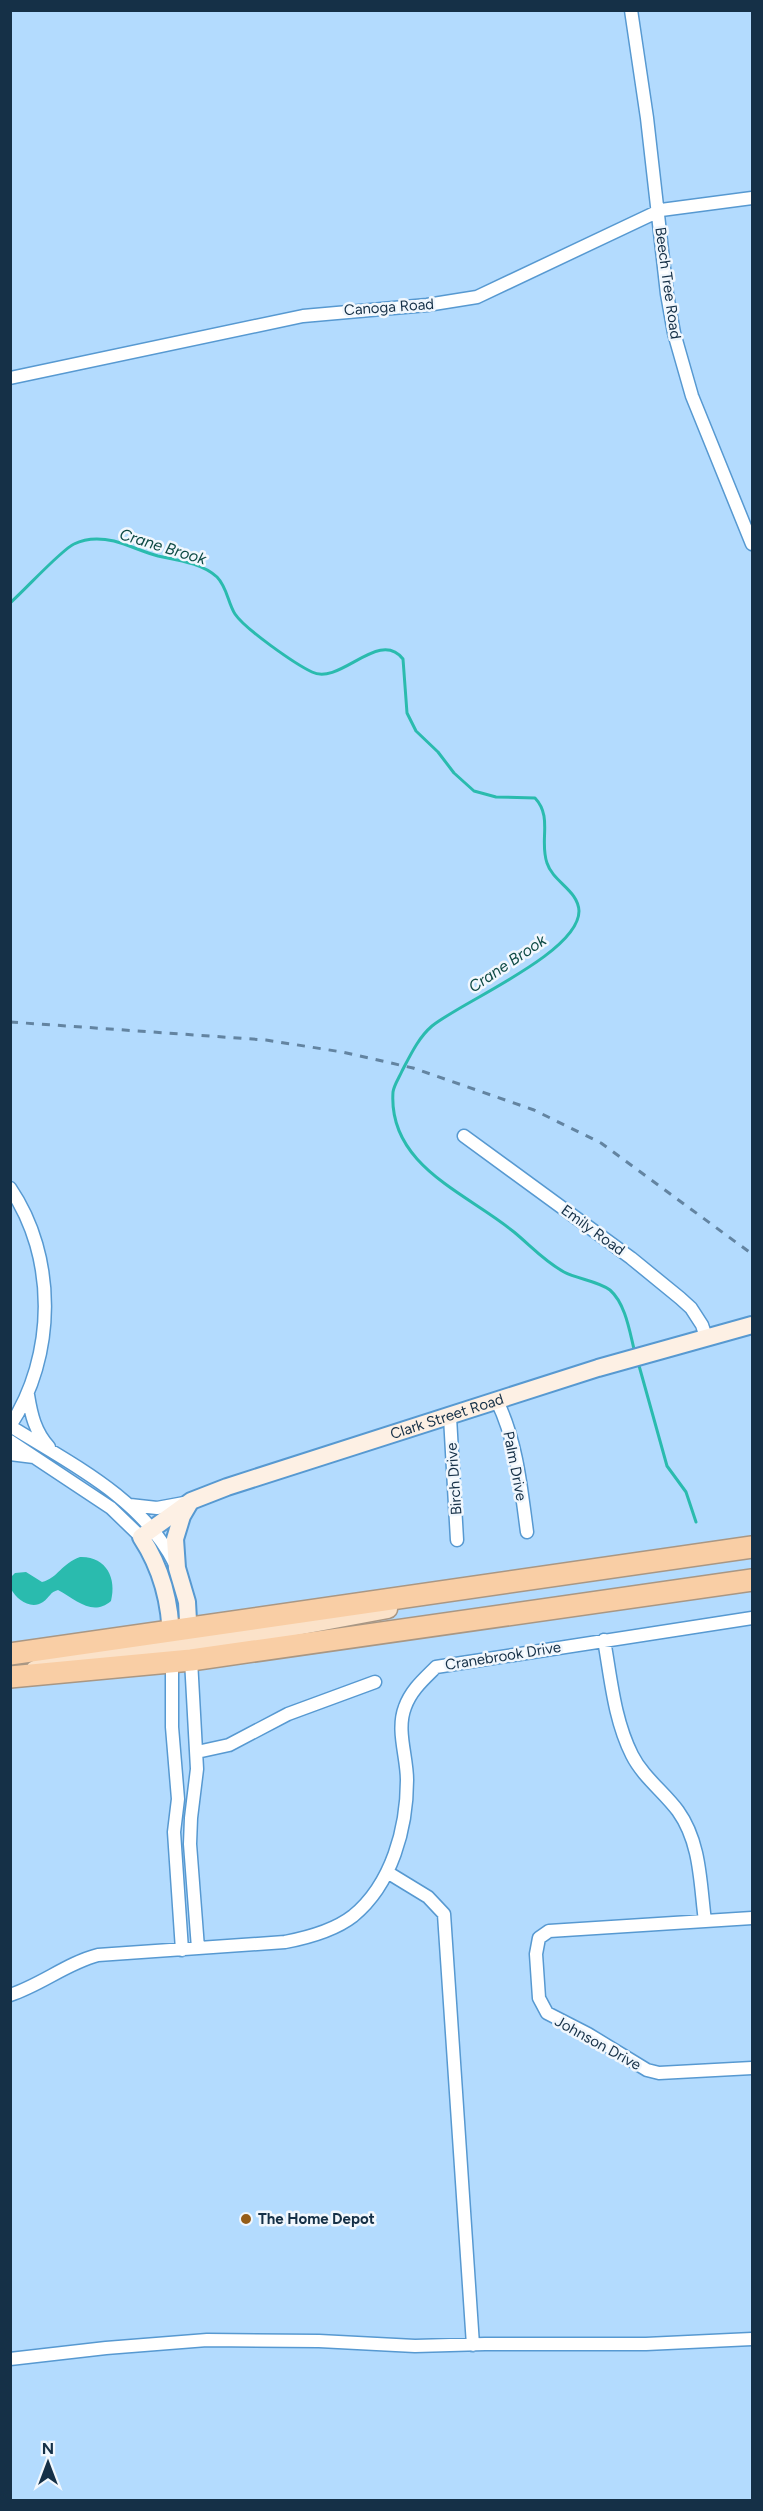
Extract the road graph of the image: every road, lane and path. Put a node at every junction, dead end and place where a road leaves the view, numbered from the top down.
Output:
1 (632, 10) edge
2 (753, 198) edge
3 (658, 212) junction
4 (10, 378) edge
5 (753, 544) edge
6 (464, 1136) dead end
7 (10, 1188) edge
8 (753, 1325) edge
9 (706, 1337) junction
10 (28, 1395) junction
11 (497, 1401) junction
12 (450, 1417) junction
13 (10, 1426) edge
14 (10, 1441) edge
15 (10, 1454) edge
16 (58, 1456) junction
17 (38, 1457) junction
18 (191, 1501) junction
19 (130, 1505) junction
20 (527, 1532) dead end
21 (147, 1533) junction
22 (458, 1540) dead end
23 (753, 1546) edge
24 (177, 1568) junction
25 (753, 1580) edge
26 (753, 1618) edge
27 (604, 1640) junction
28 (181, 1645) junction
29 (10, 1654) edge
30 (13, 1677) edge
31 (375, 1682) dead end
32 (172, 1727) junction
33 (197, 1752) junction
34 (387, 1872) junction
35 (753, 1918) edge
36 (705, 1921) junction
37 (198, 1948) junction
38 (182, 1950) junction
39 (10, 1995) edge
40 (753, 2068) edge
41 (753, 2339) edge
42 (473, 2345) junction
43 (10, 2359) edge

1 - 3 street, Beech Tree Road
2 - 3 street, Canoga Road
3 - 4 street, Canoga Road
3 - 5 street, Beech Tree Road
6 - 9 street, Emily Road
7 - 10 street
8 - 9 street, Clark Street Road
9 - 11 street, Clark Street Road
10 - 13 street
10 - 16 street
11 - 12 street, Clark Street Road
11 - 20 street, Palm Drive
12 - 18 street, Clark Street Road
12 - 22 street, Birch Drive
13 - 16 street
14 - 17 street
15 - 17 street
16 - 19 street
17 - 21 street
18 - 19 street
18 - 21 street, Clark Street Road
18 - 24 street
19 - 21 street
21 - 24 street
21 - 28 street
23 - 28 highway
24 - 28 street
25 - 28 highway
26 - 27 street, Cranebrook Drive
27 - 34 street, Cranebrook Drive
27 - 36 street
28 - 29 highway
28 - 30 highway
28 - 32 street
28 - 33 street
31 - 33 street
32 - 33 street
32 - 38 street
33 - 37 street
34 - 37 street, Cranebrook Drive
34 - 42 street
35 - 36 street, Johnson Drive
36 - 40 street, Johnson Drive
37 - 38 street, Cranebrook Drive
38 - 39 street, Cranebrook Drive
41 - 42 street
42 - 43 street

